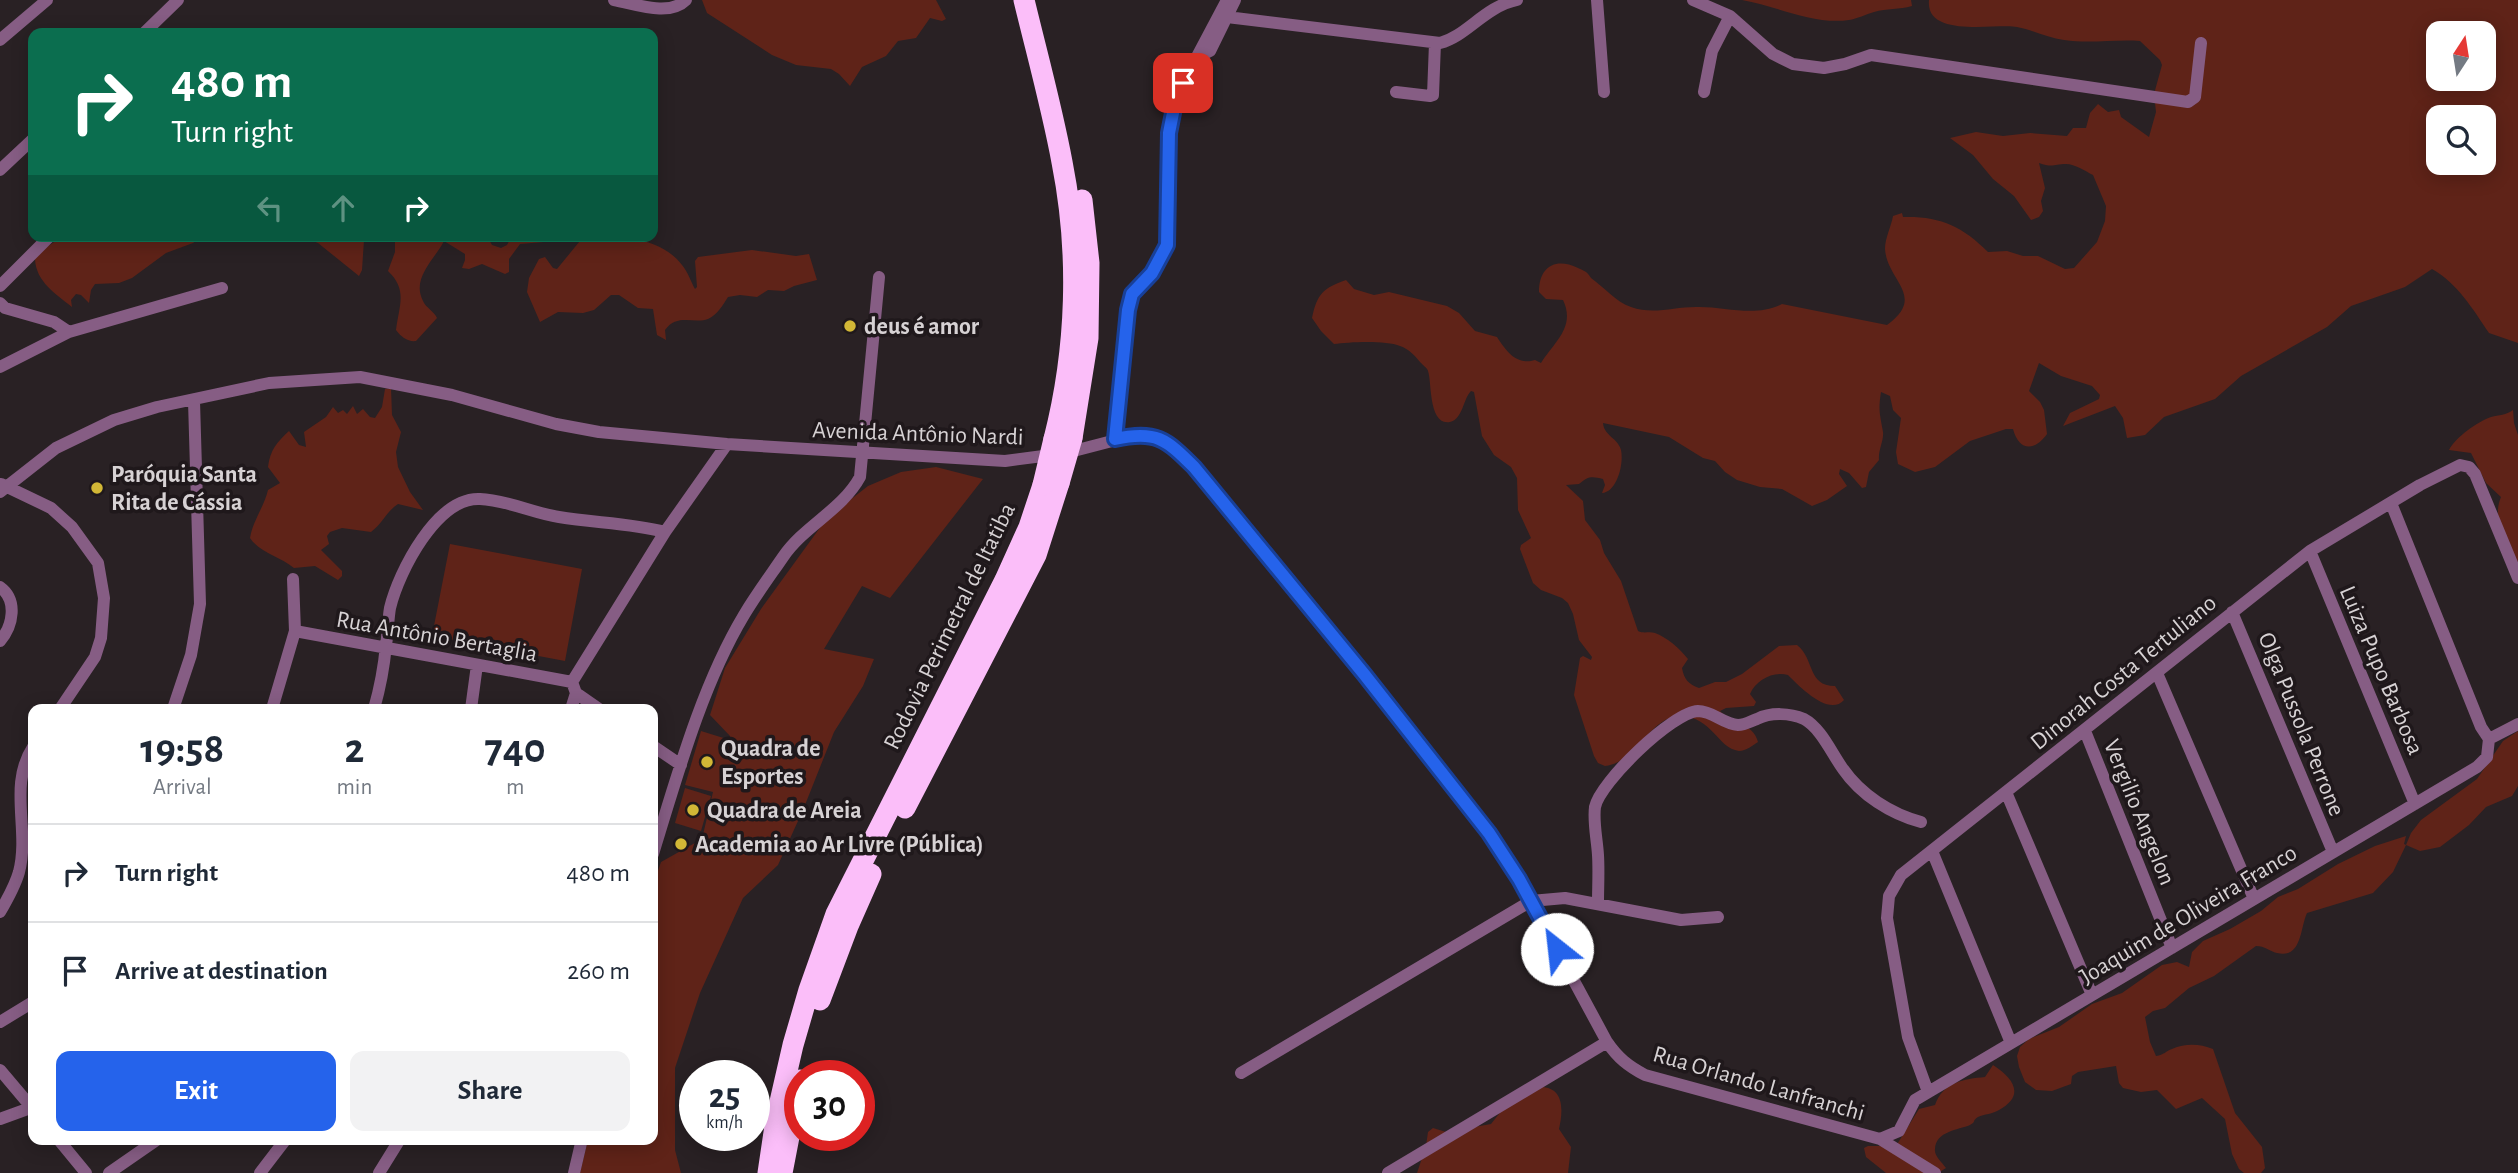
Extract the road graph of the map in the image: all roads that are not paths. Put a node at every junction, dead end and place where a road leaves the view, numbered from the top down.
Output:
1 (47, 0) edge
2 (178, 0) edge
3 (614, 0) edge
4 (1024, 0) edge
5 (1039, 0) edge
6 (1227, 0) edge
7 (1236, 0) edge
8 (1517, 0) edge
9 (1597, 0) edge
10 (1693, 0) edge
11 (685, 2) edge
12 (1730, 16) junction
13 (1227, 17) junction
14 (149, 28) edge
15 (0, 40) edge
16 (1435, 43) junction
17 (2201, 44) dead end
18 (1195, 58) junction
19 (1396, 92) dead end
20 (1604, 92) dead end
21 (1704, 92) dead end
22 (28, 144) edge
23 (0, 170) edge
24 (44, 242) edge
25 (879, 277) dead end
26 (0, 286) edge
27 (222, 288) dead end
28 (0, 303) edge
29 (69, 332) junction
30 (0, 367) edge
31 (194, 401) junction
32 (1063, 438) junction
33 (1115, 439) junction
34 (727, 444) junction
35 (863, 454) junction
36 (1051, 484) junction
37 (2, 488) edge
38 (2391, 503) junction
39 (665, 532) junction
40 (2311, 551) junction
41 (2518, 578) edge
42 (293, 579) dead end
43 (2, 587) edge
44 (2232, 612) junction
45 (295, 631) junction
46 (0, 641) edge
47 (386, 648) junction
48 (477, 665) junction
49 (2157, 673) junction
50 (574, 687) junction
51 (63, 704) edge
52 (175, 704) edge
53 (273, 704) edge
54 (375, 704) edge
55 (472, 704) edge
56 (572, 704) edge
57 (593, 704) edge
58 (2518, 724) edge
59 (2085, 731) junction
60 (2489, 739) junction
61 (658, 749) edge
62 (28, 756) edge
63 (681, 765) junction
64 (2006, 792) junction
65 (2415, 804) junction
66 (28, 816) edge
67 (1921, 822) dead end
68 (658, 838) edge
69 (1932, 851) junction
70 (2333, 852) junction
71 (4, 896) edge
72 (2254, 899) junction
73 (1531, 901) junction
74 (1598, 903) junction
75 (0, 912) edge
76 (1717, 917) dead end
77 (2172, 948) junction
78 (2092, 995) junction
79 (28, 1005) edge
80 (0, 1022) edge
81 (1607, 1042) junction
82 (2011, 1043) junction
83 (805, 1060) edge
84 (1627, 1066) joint
85 (0, 1070) edge
86 (1241, 1073) dead end
87 (1928, 1092) junction
88 (28, 1102) edge
89 (28, 1110) edge
90 (0, 1119) edge
91 (1880, 1139) junction
92 (63, 1145) edge
93 (149, 1145) edge
94 (281, 1145) edge
95 (396, 1145) edge
96 (581, 1145) edge
97 (786, 1151) edge
98 (1392, 1169) edge
99 (86, 1173) edge
100 (109, 1173) edge
101 (260, 1173) edge
102 (379, 1173) edge
103 (574, 1173) edge
104 (768, 1173) edge
105 (782, 1173) edge
106 (1935, 1173) edge

1 - 15 street
2 - 14 street
3 - 11 street
4 - 32 highway, Rodovia Perimetral de Itatiba
5 - 32 highway, Rodovia Perimetral de Itatiba
6 - 18 street
7 - 13 street
8 - 16 street
9 - 20 street
10 - 12 street
12 - 17 street
12 - 21 street
13 - 16 street
13 - 18 street
16 - 19 street
18 - 33 street
22 - 23 street
24 - 26 street
25 - 35 street
27 - 29 street
28 - 29 street
29 - 30 street
31 - 34 street, Avenida Antônio Nardi
31 - 37 street, Avenida Antônio Nardi
31 - 52 street
32 - 36 highway, Rodovia Perimetral de Itatiba, bridge
33 - 35 street, Avenida Antônio Nardi
33 - 73 street, Avenida Antônio Nardi
34 - 35 street, Avenida Antônio Nardi
34 - 39 street
35 - 63 street
36 - 83 highway, Rodovia Perimetral de Itatiba
36 - 104 highway, Rodovia Perimetral de Itatiba
37 - 51 street
38 - 40 street, Dinorah Costa Tertuliano
38 - 41 street, Dinorah Costa Tertuliano
38 - 60 street
39 - 47 street
39 - 50 street
40 - 44 street, Dinorah Costa Tertuliano
40 - 65 street, Luiza Pupo Barbosa
42 - 45 street
43 - 46 street
44 - 49 street, Dinorah Costa Tertuliano
44 - 70 street, Olga Pussola Perrone
45 - 47 street, Rua Antônio Bertaglia
45 - 53 street
47 - 48 street, Rua Antônio Bertaglia
47 - 54 street
48 - 50 street, Rua Antônio Bertaglia
48 - 55 street
49 - 59 street, Dinorah Costa Tertuliano
49 - 72 street
50 - 56 street
50 - 57 street
58 - 60 street
59 - 64 street, Dinorah Costa Tertuliano
59 - 77 street, Vergilio Angelon
60 - 65 street, Joaquim de Oliveira Franco
61 - 63 street
62 - 66 street
63 - 68 street
64 - 69 street, Dinorah Costa Tertuliano
64 - 78 street
65 - 70 street, Joaquim de Oliveira Franco
66 - 71 street
67 - 74 street
69 - 82 street
69 - 87 street, Dinorah Costa Tertuliano
70 - 72 street, Joaquim de Oliveira Franco
71 - 75 street
72 - 77 street, Joaquim de Oliveira Franco
73 - 74 street
73 - 81 street, Avenida Antônio Nardi
73 - 86 street
74 - 76 street
77 - 78 street, Joaquim de Oliveira Franco
78 - 82 street, Joaquim de Oliveira Franco
79 - 80 street
81 - 84 street, Avenida Antônio Nardi
81 - 98 street
82 - 87 street, Joaquim de Oliveira Franco
84 - 91 street, Rua Orlando Lanfranchi
85 - 88 street
87 - 91 street, Joaquim de Oliveira Franco
89 - 90 street
91 - 106 street, Rua Orlando Lanfranchi
92 - 99 street
93 - 100 street
94 - 101 street
95 - 102 street
96 - 103 street
97 - 105 highway, Rodovia Perimetral de Itatiba

